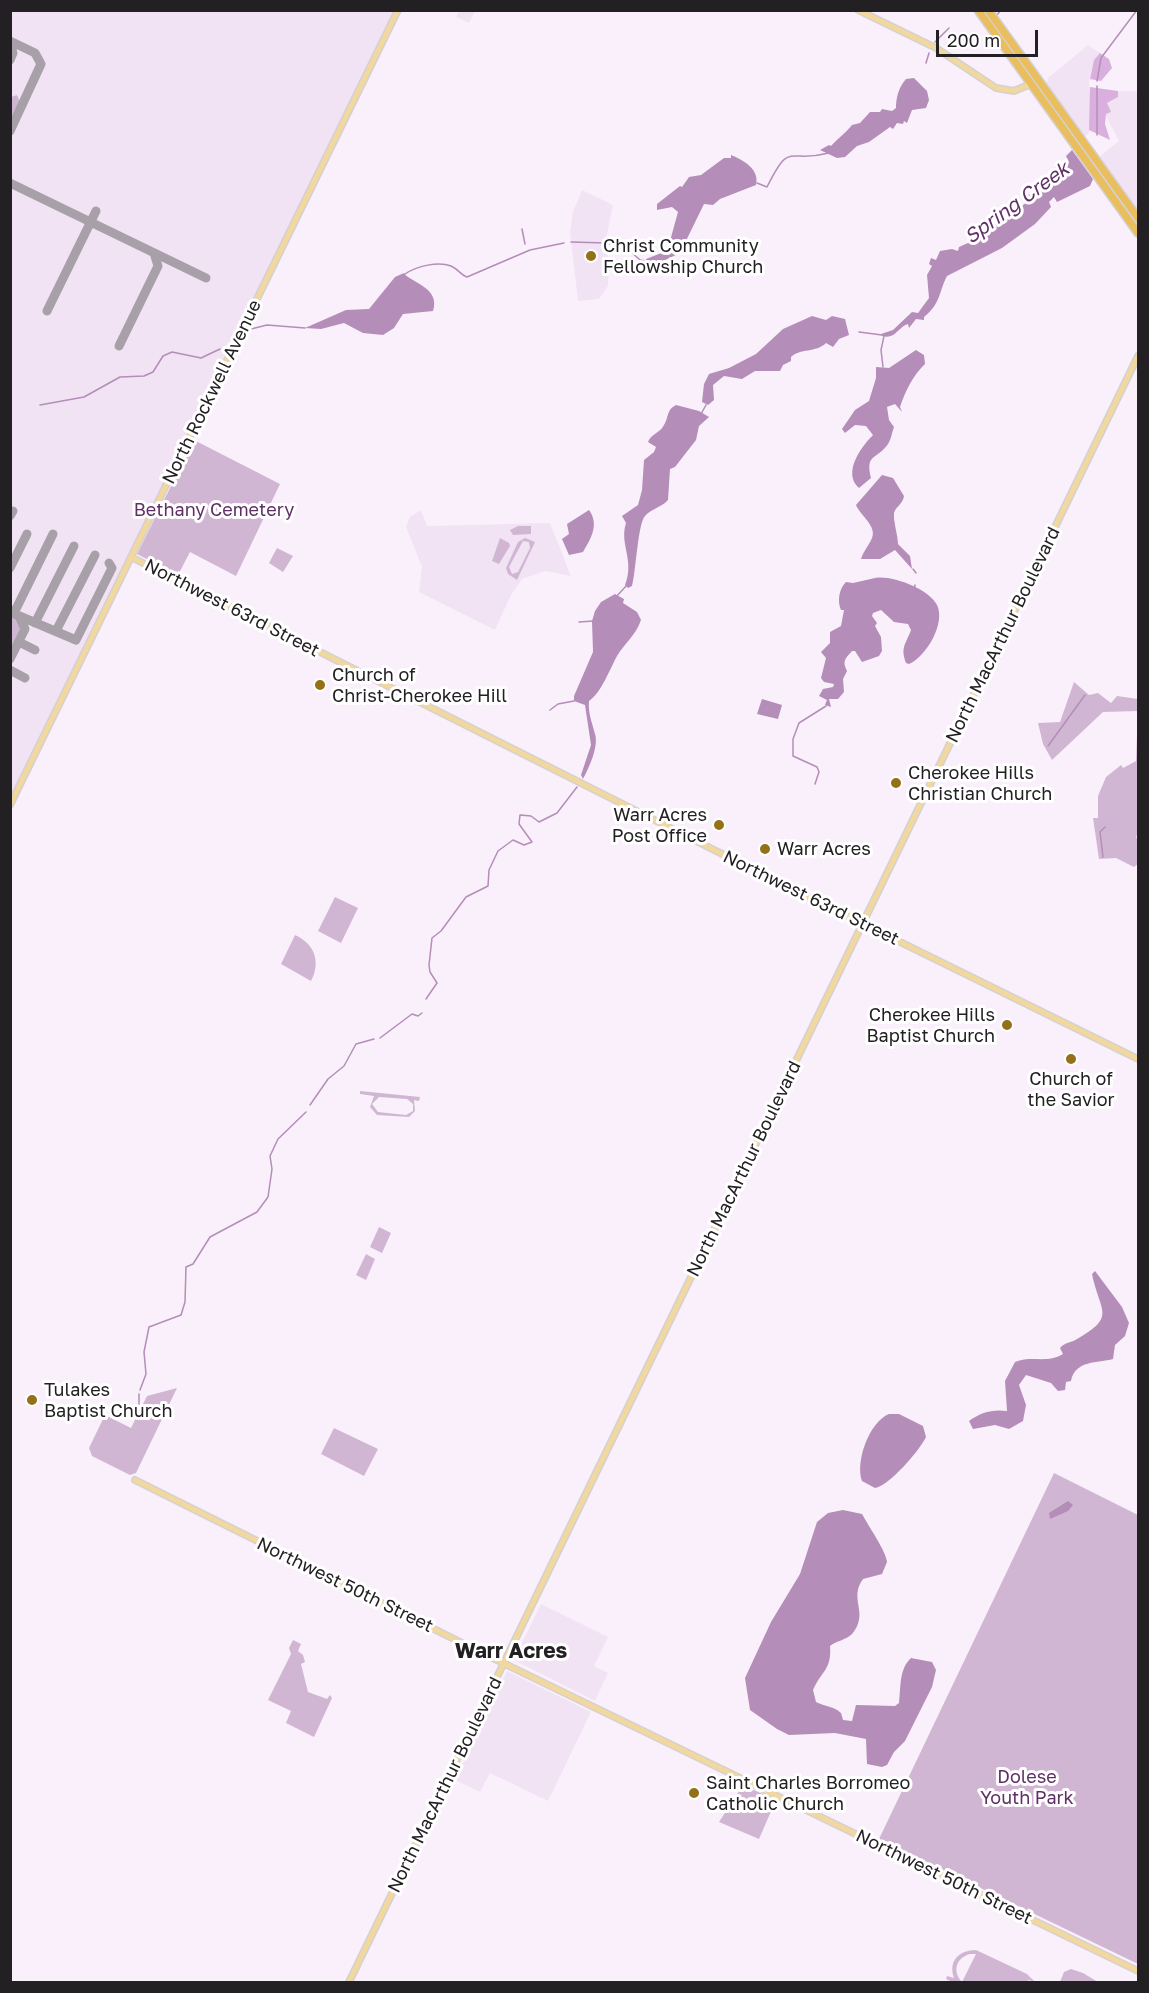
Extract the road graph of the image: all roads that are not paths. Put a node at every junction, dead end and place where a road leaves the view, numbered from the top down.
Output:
1 (398, 10) edge
2 (858, 10) edge
3 (978, 10) edge
4 (988, 10) edge
5 (1038, 79) junction
6 (1031, 84) junction
7 (1130, 206) junction
8 (1123, 211) junction
9 (1138, 218) edge
10 (1138, 233) edge
11 (1138, 356) edge
12 (131, 557) junction
13 (10, 805) edge
14 (863, 924) junction
15 (1138, 1059) edge
16 (135, 1480) dead end
17 (504, 1664) junction
18 (1138, 1971) edge
19 (349, 1983) edge

1 - 12 main road, North Rockwell Avenue
2 - 6 main road
3 - 6 highway
4 - 5 highway
5 - 6 highway
5 - 7 highway
6 - 8 highway
7 - 8 highway
7 - 9 highway
8 - 10 highway
11 - 14 main road, North MacArthur Boulevard
12 - 13 main road, North Rockwell Avenue
12 - 14 main road, Northwest 63rd Street
14 - 15 main road, Northwest 63rd Street
14 - 17 main road, North MacArthur Boulevard
16 - 17 main road, Northwest 50th Street
17 - 18 main road, Northwest 50th Street
17 - 19 main road, North MacArthur Boulevard

